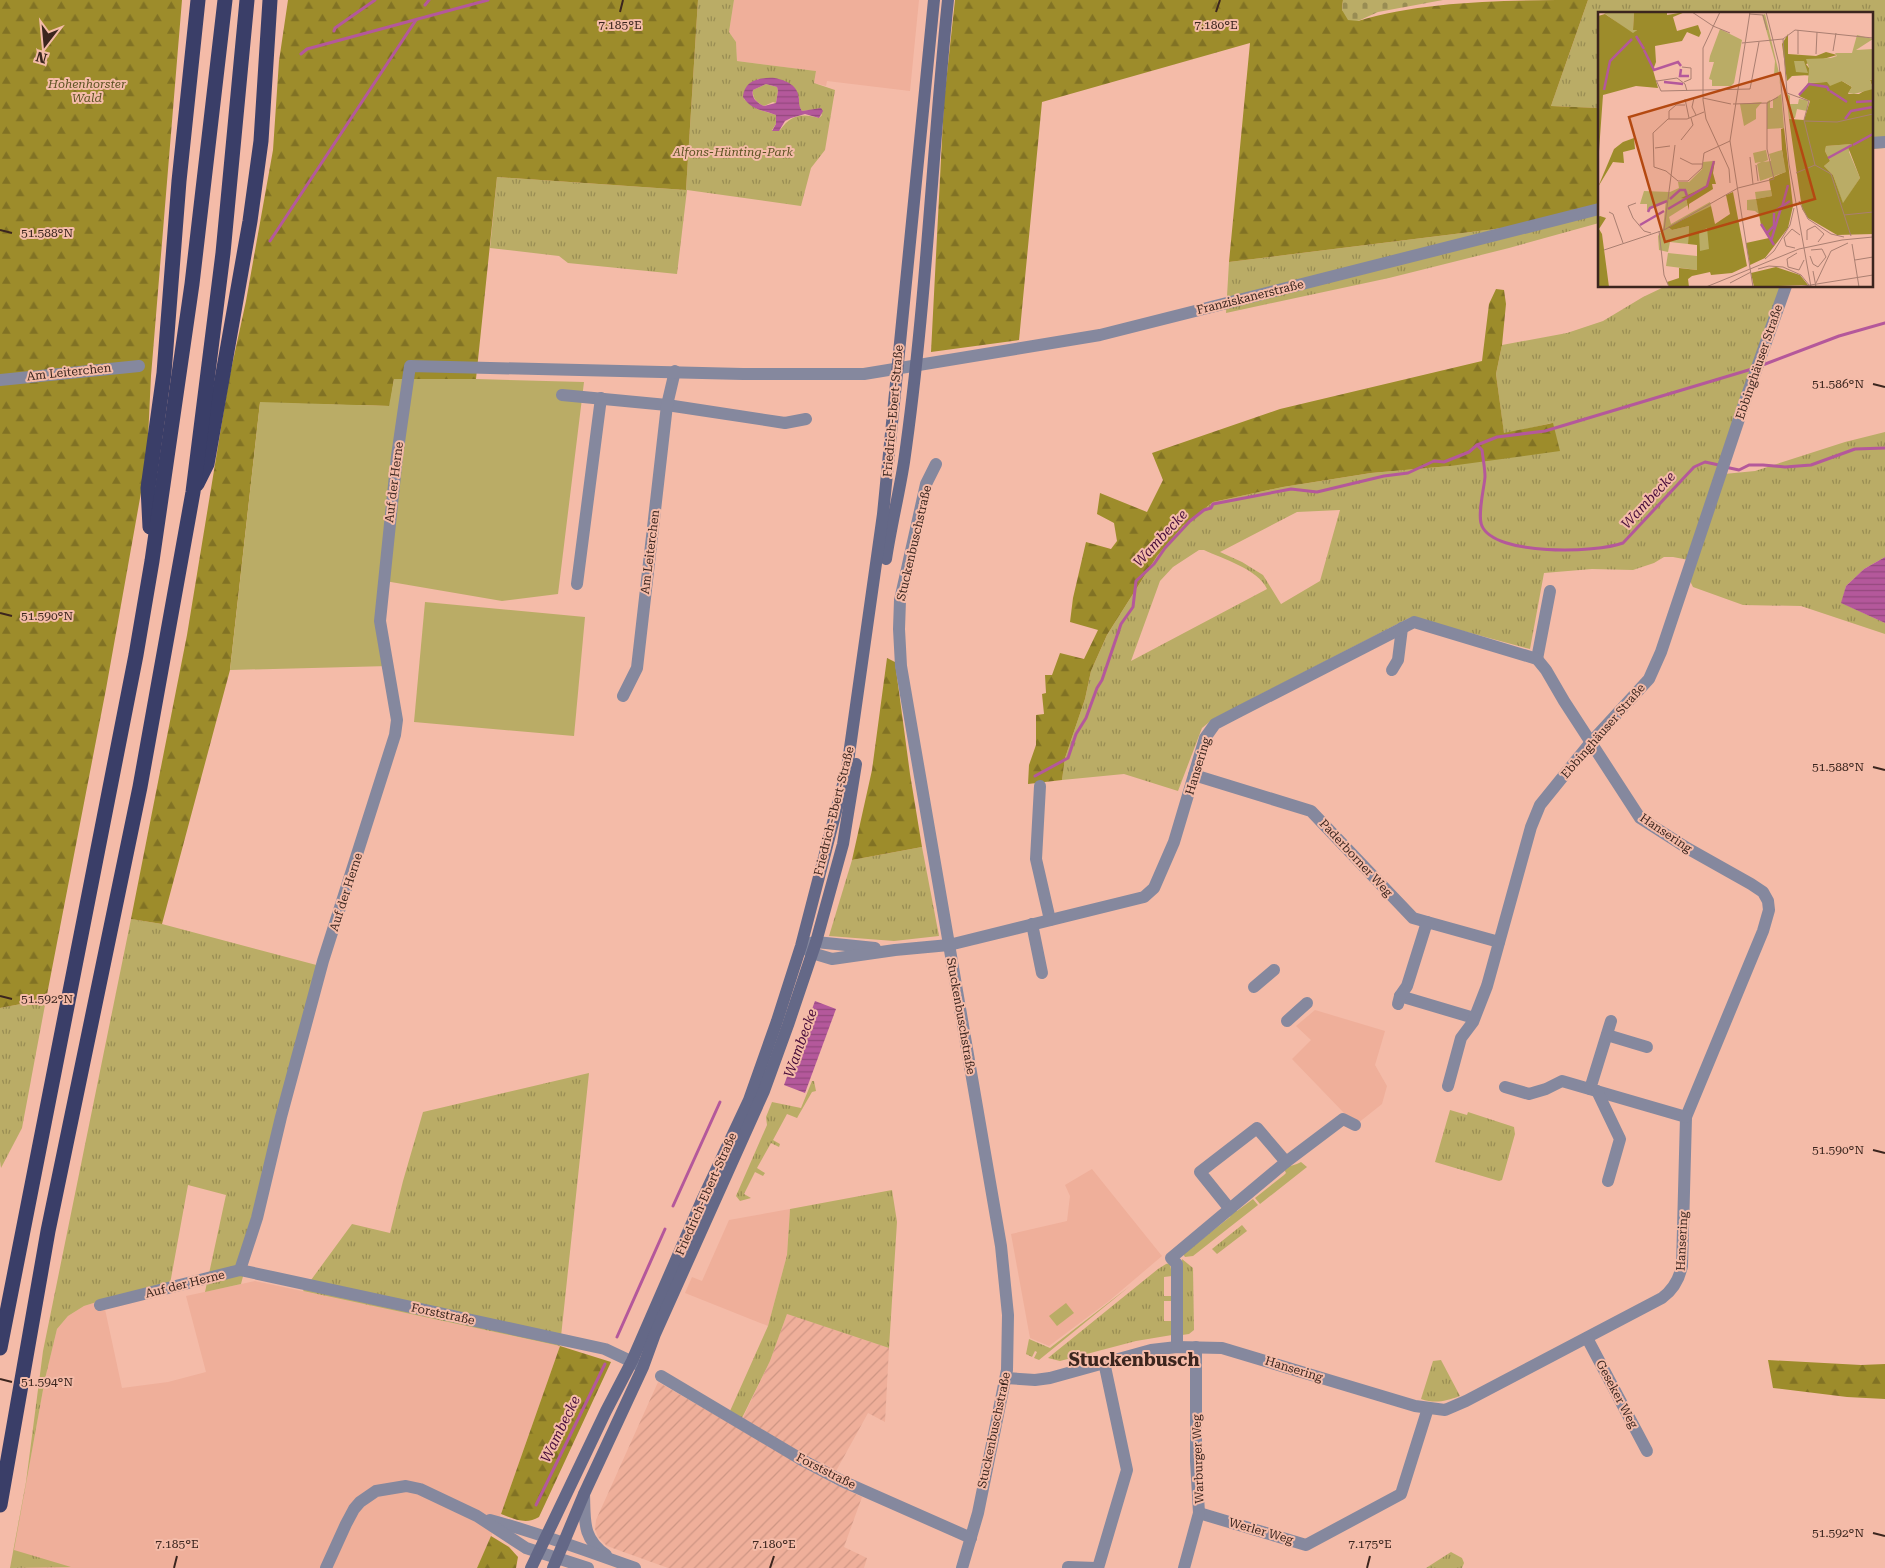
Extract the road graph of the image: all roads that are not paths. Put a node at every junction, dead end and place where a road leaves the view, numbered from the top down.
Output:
1 (190, 0) edge
2 (198, 0) edge
3 (225, 0) edge
4 (247, 0) edge
5 (270, 0) edge
6 (278, 0) edge
7 (934, 0) edge
8 (948, 0) edge
9 (195, 28) junction
10 (266, 71) junction
11 (1885, 142) edge
12 (1872, 143) edge
13 (1598, 209) edge
14 (1785, 288) edge
15 (139, 366) dead end
16 (914, 367) junction
17 (898, 369) junction
18 (675, 371) junction
19 (0, 380) edge
20 (562, 395) dead end
21 (601, 398) junction
22 (667, 405) junction
23 (806, 419) dead end
24 (936, 464) dead end
25 (193, 492) junction
26 (152, 561) junction
27 (577, 584) dead end
28 (1550, 591) dead end
29 (1402, 628) junction
30 (1537, 659) junction
31 (1392, 670) dead end
32 (623, 696) dead end
33 (1591, 742) junction
34 (1194, 775) junction
35 (1040, 786) dead end
36 (1050, 920) junction
37 (1427, 922) junction
38 (1032, 924) junction
39 (1499, 942) junction
40 (949, 944) junction
41 (801, 946) junction
42 (814, 947) junction
43 (1274, 970) dead end
44 (1042, 973) dead end
45 (1254, 987) dead end
46 (1307, 1003) dead end
47 (1474, 1018) junction
48 (1287, 1021) dead end
49 (1611, 1021) dead end
50 (1607, 1035) junction
51 (1647, 1047) dead end
52 (1448, 1086) dead end
53 (1505, 1088) dead end
54 (1594, 1090) junction
55 (1686, 1117) junction
56 (1355, 1125) dead end
57 (1286, 1162) junction
58 (1608, 1181) dead end
59 (1229, 1208) junction
60 (240, 1270) junction
61 (100, 1305) dead end
62 (1587, 1338) junction
63 (1177, 1347) junction
64 (1196, 1347) junction
65 (0, 1348) edge
66 (1104, 1362) junction
67 (637, 1364) junction
68 (661, 1376) dead end
69 (1006, 1378) junction
70 (1428, 1408) junction
71 (1647, 1451) dead end
72 (584, 1494) junction
73 (0, 1505) edge
74 (1199, 1513) junction
75 (476, 1516) junction
76 (546, 1536) junction
77 (971, 1538) junction
78 (564, 1543) junction
79 (538, 1552) junction
80 (617, 1562) junction
81 (555, 1563) edge
82 (1068, 1567) edge
83 (326, 1568) edge
84 (531, 1568) edge
85 (588, 1568) edge
86 (635, 1568) edge
87 (962, 1568) edge
88 (1097, 1568) edge
89 (1184, 1568) edge

1 - 9 highway
2 - 9 highway
3 - 26 highway
4 - 25 highway
5 - 10 highway
6 - 10 highway
7 - 17 main road, Friedrich-Ebert-Straße
8 - 16 main road, Friedrich-Ebert-Straße
9 - 26 highway
10 - 25 highway
11 - 12 street
13 - 16 street, Franziskanerstraße
14 - 33 street, Ebbinghäuser Straße
15 - 19 street, Am Leiterchen
16 - 17 street, Franziskanerstraße
16 - 42 main road, Friedrich-Ebert-Straße
17 - 18 street
17 - 41 main road, Friedrich-Ebert-Straße
18 - 22 street, Am Leiterchen
18 - 60 street, Auf der Herne
20 - 21 street
21 - 22 street
21 - 27 street
22 - 23 street
22 - 32 street, Am Leiterchen
24 - 40 street, Stuckenbuschstraße
25 - 73 highway
26 - 65 highway
28 - 30 street
29 - 30 street, Hansering
29 - 31 street
29 - 34 street, Hansering
30 - 33 street, Hansering
33 - 39 street, Ebbinghäuser Straße
33 - 55 street, Hansering
34 - 36 street, Hansering
34 - 37 street, Paderborner Weg
35 - 36 street
36 - 38 street, Hansering
37 - 39 street, Paderborner Weg
37 - 47 street
38 - 40 street, Hansering
38 - 44 street
39 - 47 street, Ebbinghäuser Straße
40 - 42 street, Hansering
40 - 69 street, Stuckenbuschstraße
41 - 42 street, Hansering
41 - 67 main road, Friedrich-Ebert-Straße
42 - 67 main road, Friedrich-Ebert-Straße
43 - 45 street
46 - 48 street
47 - 52 street, Ebbinghäuser Straße
49 - 50 street
50 - 51 street
50 - 54 street
53 - 54 street
54 - 55 street
54 - 58 street
55 - 62 street, Hansering
56 - 57 street
57 - 59 street
57 - 59 street
59 - 63 street
60 - 61 street, Auf der Herne
60 - 67 street, Forststraße
62 - 70 street, Hansering
62 - 71 street, Geseker Weg
63 - 64 street, Hansering
63 - 66 street, Hansering
64 - 70 street, Hansering
64 - 74 street, Warburger Weg
66 - 69 street, Hansering
66 - 88 street
67 - 72 main road, Friedrich-Ebert-Straße
67 - 76 main road, Friedrich-Ebert-Straße
68 - 77 street, Forststraße
69 - 77 street, Stuckenbuschstraße
70 - 74 street, Werler Weg
72 - 78 main road, Friedrich-Ebert-Straße
72 - 80 street
74 - 89 street, Warburger Weg
75 - 76 street
75 - 79 street
75 - 83 street
76 - 78 street
76 - 79 main road, Friedrich-Ebert-Straße
77 - 87 street, Stuckenbuschstraße
78 - 80 street
78 - 81 main road, Friedrich-Ebert-Straße
79 - 81 street
79 - 84 main road, Friedrich-Ebert-Straße
80 - 86 street
81 - 85 street
82 - 88 street

